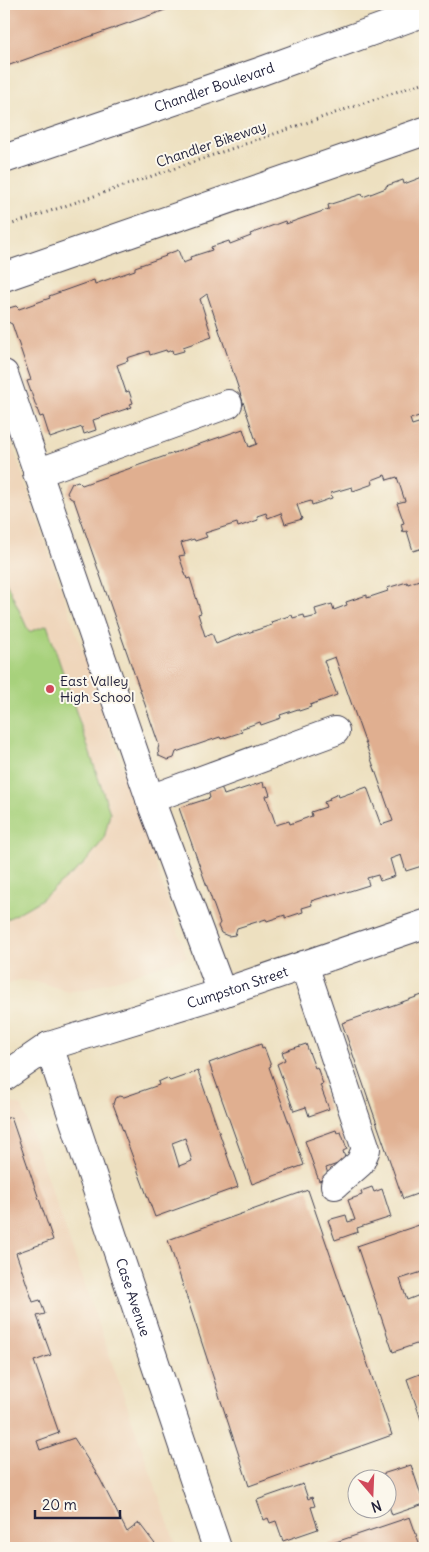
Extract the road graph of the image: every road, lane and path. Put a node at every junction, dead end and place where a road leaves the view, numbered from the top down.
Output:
1 (425, 12) edge
2 (425, 82) edge
3 (425, 131) edge
4 (4, 158) edge
5 (4, 227) edge
6 (4, 277) edge
7 (4, 374) edge
8 (228, 404) dead end
9 (38, 473) junction
10 (335, 731) dead end
11 (150, 799) junction
12 (425, 924) edge
13 (304, 965) junction
14 (222, 993) junction
15 (49, 1046) junction
16 (4, 1077) edge
17 (335, 1185) dead end
18 (218, 1548) edge

1 - 4 street, Chandler Boulevard
2 - 5 path, Chandler Bikeway
3 - 6 street
7 - 9 street
8 - 9 street
9 - 11 street
10 - 11 street
11 - 14 street
12 - 13 street, Cumpston Street
13 - 14 street, Cumpston Street
13 - 17 street
14 - 15 street, Cumpston Street
15 - 16 street, Cumpston Street
15 - 18 street, Case Avenue

